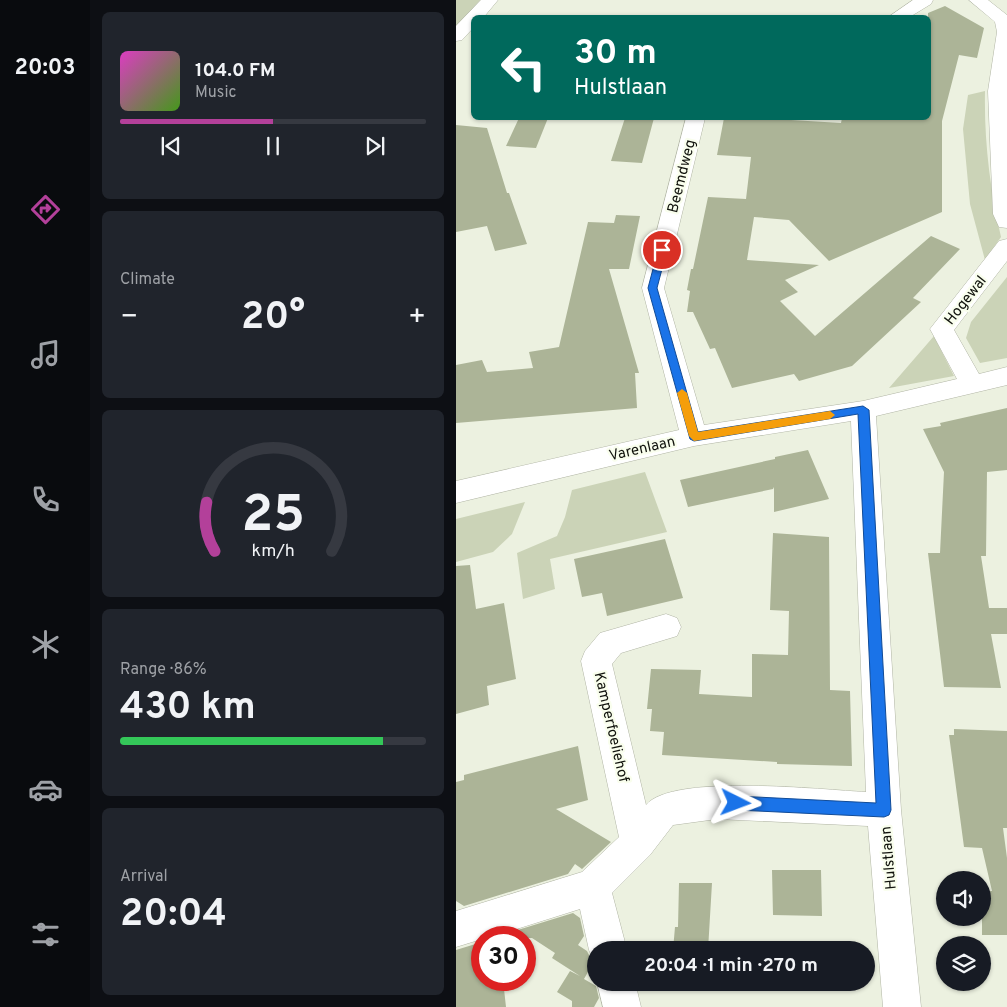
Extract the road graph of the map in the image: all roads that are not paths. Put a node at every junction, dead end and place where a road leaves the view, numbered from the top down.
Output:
1 (490, 0) edge
2 (925, 0) edge
3 (977, 0) edge
4 (478, 15) edge
5 (900, 15) edge
6 (471, 23) edge
7 (456, 36) edge
8 (695, 120) edge
9 (1007, 222) edge
10 (1007, 246) edge
11 (1007, 376) edge
12 (972, 383) junction
13 (863, 410) junction
14 (694, 436) junction
15 (456, 492) edge
16 (666, 627) dead end
17 (884, 810) junction
18 (638, 843) junction
19 (593, 887) junction
20 (456, 929) edge
21 (606, 941) edge
22 (618, 991) edge
23 (622, 1007) edge
24 (902, 1007) edge

1 - 4 street
2 - 5 street
3 - 9 street
6 - 7 street
8 - 14 street, Beemdweg
10 - 12 street, Hogewal
11 - 12 street, Varenlaan
12 - 13 street, Varenlaan
13 - 14 street, Varenlaan
13 - 17 street, Hulstlaan
14 - 15 street, Varenlaan
16 - 18 street, Kamperfoeliehof
17 - 18 street
17 - 24 street, Hulstlaan
18 - 19 street
19 - 20 street
19 - 21 street
22 - 23 street

